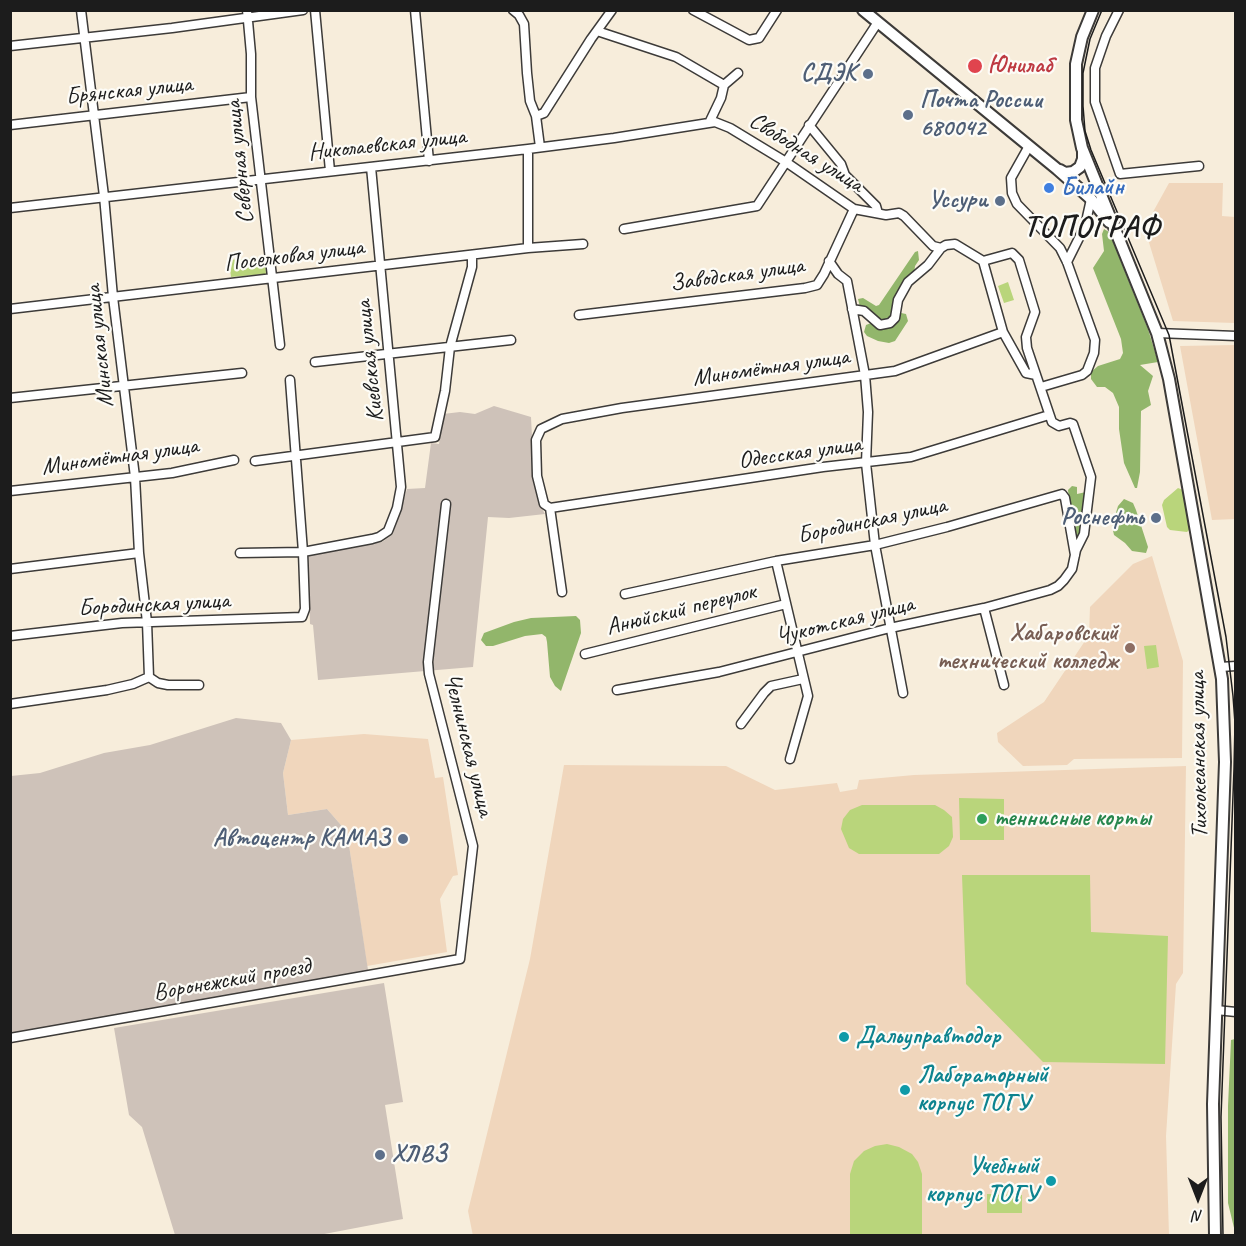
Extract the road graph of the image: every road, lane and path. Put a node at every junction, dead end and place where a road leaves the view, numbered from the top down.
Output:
1 (81, 10) edge
2 (303, 10) edge
3 (315, 10) edge
4 (415, 10) edge
5 (513, 10) edge
6 (612, 10) edge
7 (693, 10) edge
8 (777, 10) edge
9 (863, 10) edge
10 (1093, 10) edge
11 (1119, 10) edge
12 (248, 14) edge
13 (878, 22) junction
14 (597, 31) junction
15 (83, 37) junction
16 (10, 46) edge
17 (738, 73) dead end
18 (724, 85) junction
19 (251, 97) junction
20 (93, 114) junction
21 (537, 116) junction
22 (710, 121) junction
23 (10, 125) edge
24 (809, 125) junction
25 (1029, 146) junction
26 (540, 147) junction
27 (1082, 148) junction
28 (528, 149) junction
29 (429, 161) junction
30 (786, 162) junction
31 (1199, 166) dead end
32 (371, 167) junction
33 (1057, 169) junction
34 (330, 171) junction
35 (261, 178) junction
36 (104, 196) junction
37 (1091, 199) junction
38 (10, 208) edge
39 (854, 209) junction
40 (878, 213) junction
41 (624, 229) dead end
42 (1117, 232) junction
43 (583, 244) dead end
44 (528, 248) junction
45 (940, 248) junction
46 (472, 255) junction
47 (829, 261) junction
48 (983, 261) junction
49 (1067, 262) junction
50 (380, 265) junction
51 (272, 278) junction
52 (113, 297) junction
53 (10, 309) edge
54 (852, 309) junction
55 (579, 315) dead end
56 (1003, 332) junction
57 (1158, 333) junction
58 (1236, 336) edge
59 (511, 340) dead end
60 (280, 345) dead end
61 (450, 347) junction
62 (387, 354) junction
63 (315, 362) dead end
64 (242, 373) dead end
65 (865, 375) junction
66 (1036, 375) junction
67 (290, 380) dead end
68 (124, 386) junction
69 (1041, 387) junction
70 (10, 398) edge
71 (1049, 415) junction
72 (398, 442) junction
73 (295, 456) junction
74 (234, 460) dead end
75 (255, 461) dead end
76 (866, 463) junction
77 (135, 477) junction
78 (10, 491) edge
79 (446, 504) dead end
80 (550, 508) junction
81 (875, 545) junction
82 (303, 552) junction
83 (139, 553) junction
84 (240, 553) dead end
85 (1075, 556) junction
86 (776, 561) junction
87 (10, 569) edge
88 (562, 592) dead end
89 (625, 594) dead end
90 (786, 604) junction
91 (984, 608) junction
92 (147, 622) junction
93 (891, 628) junction
94 (10, 636) edge
95 (797, 653) junction
96 (585, 654) dead end
97 (1236, 666) edge
98 (1220, 667) junction
99 (149, 677) junction
100 (803, 679) junction
101 (199, 685) dead end
102 (1004, 685) dead end
103 (618, 690) dead end
104 (903, 693) dead end
105 (10, 704) edge
106 (741, 724) dead end
107 (790, 759) dead end
108 (460, 959) joint
109 (1216, 1010) junction
110 (1236, 1012) edge
111 (10, 1038) edge
112 (1215, 1236) edge

1 - 15 street, Минская улица
2 - 12 street
3 - 34 street
4 - 29 street
5 - 21 street
6 - 14 street
7 - 8 street
9 - 13 main road
10 - 27 main road, Тихоокеанская улица
11 - 31 street
12 - 15 street
12 - 19 street, Северная улица
13 - 24 street
13 - 25 main road
14 - 18 street
14 - 21 street
15 - 16 street
15 - 20 street, Минская улица
17 - 18 street
18 - 22 street
19 - 20 street, Брянская улица
19 - 35 street, Северная улица
20 - 23 street, Брянская улица
20 - 36 street, Минская улица
21 - 26 street
22 - 26 street, Николаевская улица
22 - 30 street, Свободная улица
24 - 30 street
24 - 40 street
25 - 33 main road
25 - 49 street
26 - 28 street, Николаевская улица
27 - 33 main road
27 - 42 main road, Тихоокеанская улица
28 - 29 street, Николаевская улица
28 - 44 street
29 - 32 street, Николаевская улица
30 - 39 street, Свободная улица
30 - 41 street
32 - 34 street, Николаевская улица
32 - 50 street, Киевская улица
33 - 37 main road
34 - 35 street, Николаевская улица
35 - 36 street, Николаевская улица
35 - 51 street, Северная улица
36 - 38 street, Николаевская улица
36 - 52 street, Минская улица
37 - 42 main road
37 - 49 street
39 - 40 street, Свободная улица
39 - 47 street, Заводская улица
40 - 45 street, Свободная улица
42 - 57 main road, Тихоокеанская улица
43 - 44 street, Поселковая улица
44 - 46 street, Поселковая улица
45 - 48 street
45 - 54 street
46 - 50 street, Поселковая улица
46 - 61 street
47 - 54 street
47 - 55 street, Заводская улица
48 - 56 street
48 - 66 street
49 - 69 street
50 - 51 street, Поселковая улица
50 - 62 street, Киевская улица
51 - 52 street, Поселковая улица
51 - 60 street, Северная улица
52 - 53 street, Поселковая улица
52 - 68 street, Минская улица
54 - 65 street
56 - 65 street, Миномётная улица
56 - 66 street
57 - 58 street
57 - 98 main road, Тихоокеанская улица
59 - 61 street
61 - 62 street
61 - 72 street
62 - 63 street
62 - 72 street, Киевская улица
64 - 68 street
65 - 76 street
65 - 80 street, Миномётная улица
66 - 69 street
67 - 73 street
68 - 70 street
68 - 77 street, Минская улица
69 - 71 street
71 - 76 street, Одесская улица
71 - 85 street
72 - 73 street
72 - 82 street, Киевская улица
73 - 75 street
73 - 82 street
74 - 77 street, Миномётная улица
76 - 80 street, Одесская улица
76 - 81 street
77 - 78 street, Миномётная улица
77 - 83 street, Минская улица
79 - 108 street, Челнинская улица
80 - 88 street
81 - 85 street, Бородинская улица
81 - 86 street, Бородинская улица
81 - 93 street
82 - 84 street
82 - 92 street, Бородинская улица
83 - 87 street
83 - 92 street, Минская улица
85 - 91 street, Чукотская улица
86 - 89 street, Бородинская улица
86 - 90 street
90 - 95 street
90 - 96 street, Анюйский переулок
91 - 93 street, Чукотская улица
91 - 102 street
92 - 94 street, Бородинская улица
92 - 99 street, Минская улица
93 - 95 street, Чукотская улица
93 - 104 street
95 - 100 street
95 - 103 street, Чукотская улица
97 - 98 street
98 - 109 main road, Тихоокеанская улица
99 - 101 street
99 - 105 street
100 - 106 street
100 - 107 street
108 - 111 street, Воронежский проезд
109 - 110 street
109 - 112 main road, Тихоокеанская улица

